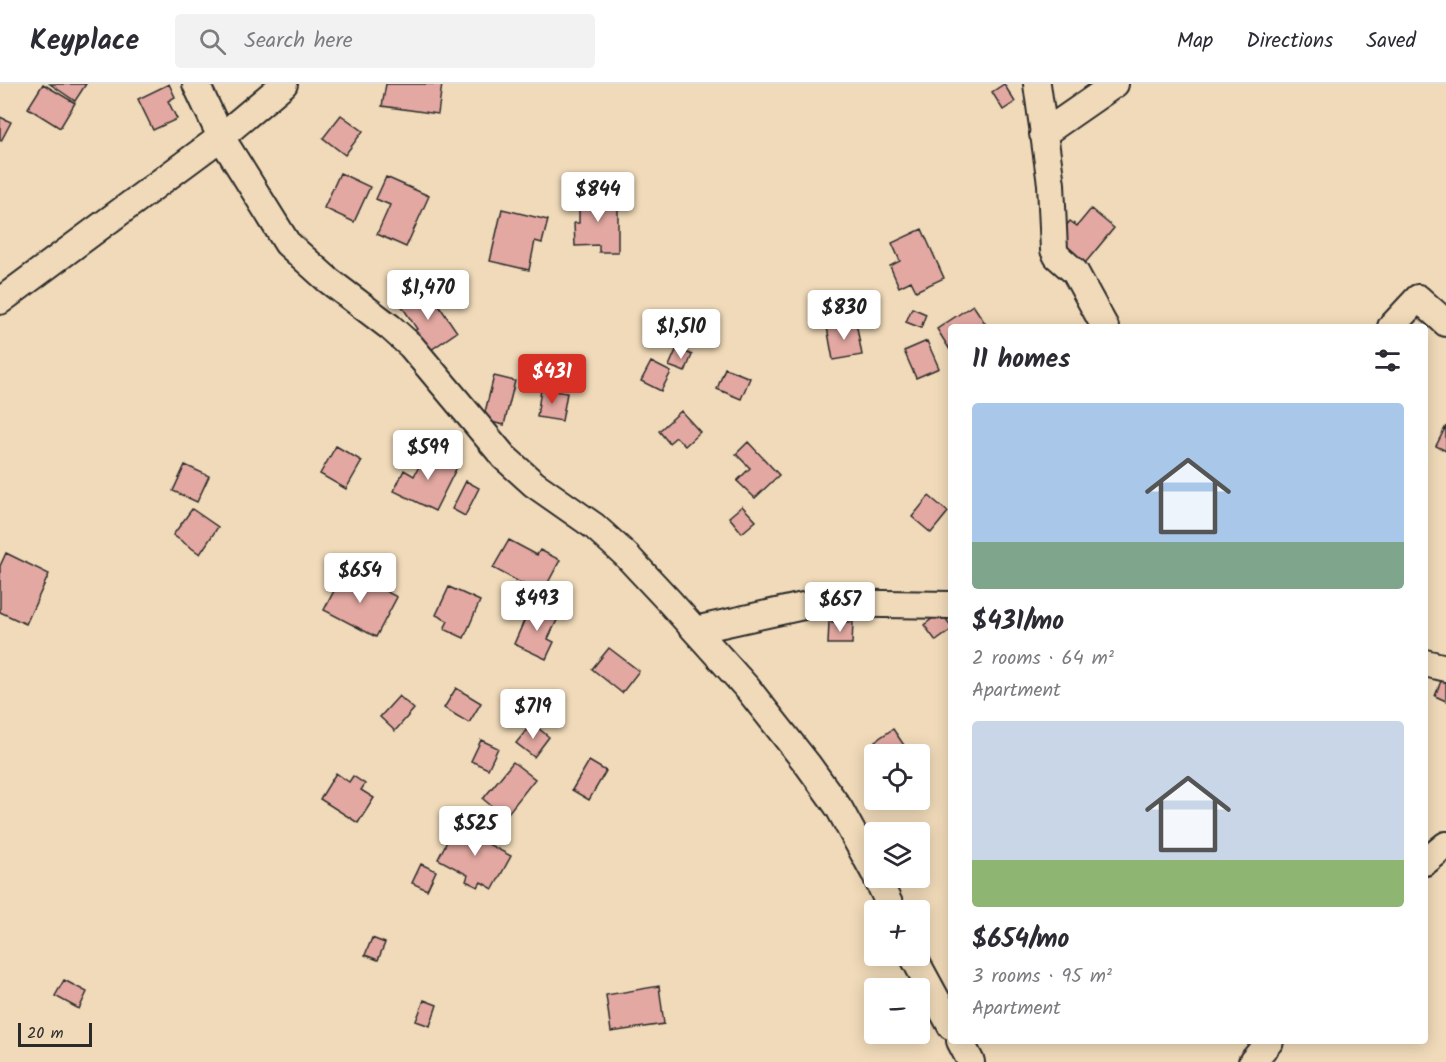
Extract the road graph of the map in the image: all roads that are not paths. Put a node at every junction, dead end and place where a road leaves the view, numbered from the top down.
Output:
1 (196, 84) edge
2 (284, 84) edge
3 (1037, 84) edge
4 (1115, 84) edge
5 (1043, 134) junction
6 (221, 137) junction
7 (0, 301) edge
8 (1446, 323) edge
9 (1103, 324) edge
10 (1394, 324) edge
11 (948, 605) edge
12 (695, 630) junction
13 (1428, 664) edge
14 (1446, 668) edge
15 (1446, 844) edge
16 (864, 854) edge
17 (1428, 859) edge
18 (918, 966) edge
19 (948, 1020) edge
20 (962, 1044) edge
21 (1267, 1044) edge
22 (971, 1062) edge
23 (1252, 1062) edge

1 - 6 street
2 - 6 street
3 - 5 street
4 - 5 street
5 - 9 street
6 - 7 street
6 - 12 street
8 - 10 street
11 - 12 street
12 - 16 street
13 - 14 street
15 - 17 street
18 - 19 street
20 - 22 street
21 - 23 street

